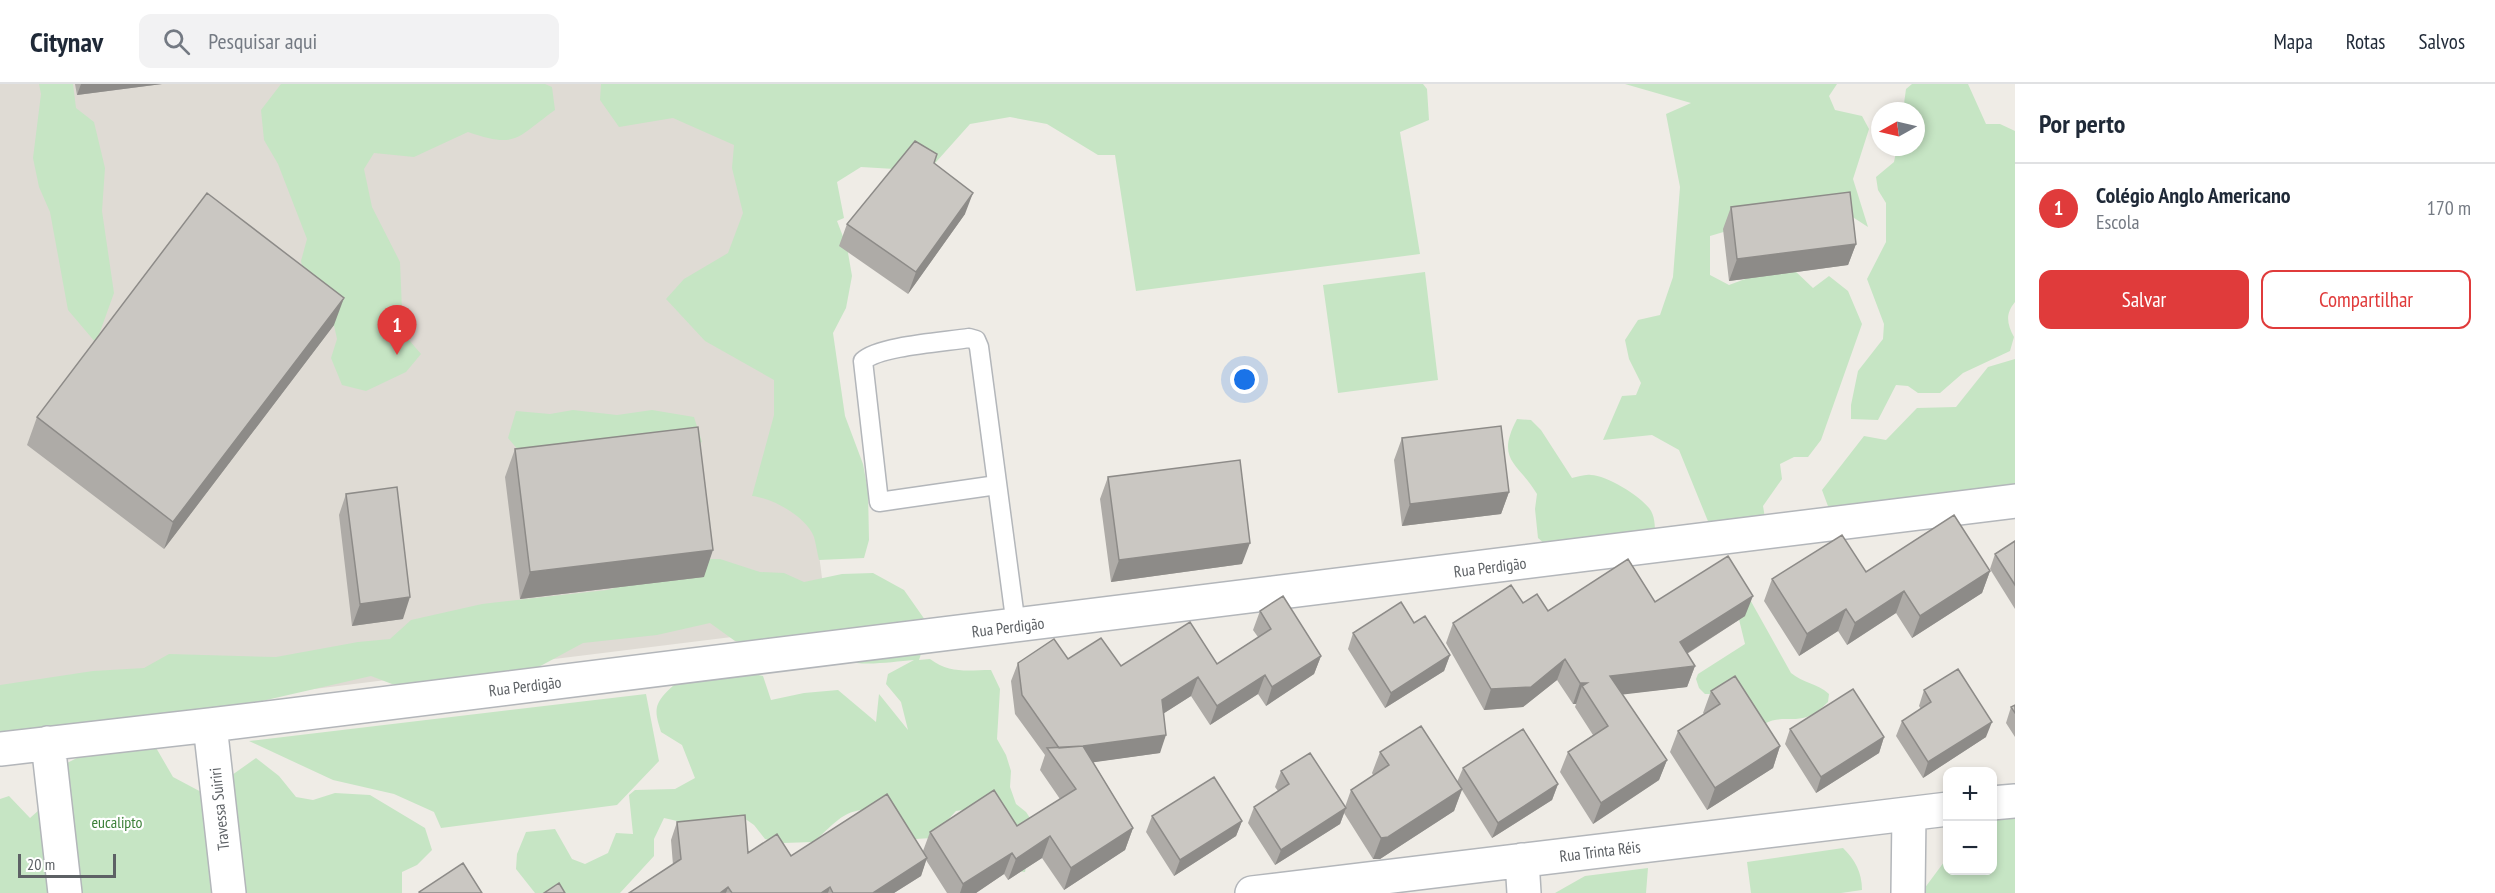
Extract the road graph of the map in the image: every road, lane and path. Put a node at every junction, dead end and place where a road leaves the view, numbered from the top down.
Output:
1 (997, 485) junction
2 (2015, 501) edge
3 (1016, 626) junction
4 (210, 725) junction
5 (48, 743) junction
6 (0, 749) edge
7 (2015, 801) edge
8 (1997, 803) edge
9 (1943, 810) edge
10 (1909, 814) junction
11 (1522, 860) junction
12 (65, 893) edge
13 (229, 893) edge
14 (1257, 893) edge
15 (1524, 893) edge
16 (1908, 893) edge

1 - 1 lane
1 - 3 lane
2 - 3 street, Rua Perdigão
3 - 4 street, Rua Perdigão
4 - 5 street, Rua Perdigão
4 - 13 street, Travessa Suiriri
5 - 6 street, Rua Perdigão
5 - 12 street
7 - 8 street
9 - 10 street, Rua Trinta Réis
10 - 11 street, Rua Trinta Réis
10 - 16 street
11 - 14 street, Rua Trinta Réis
11 - 15 street

